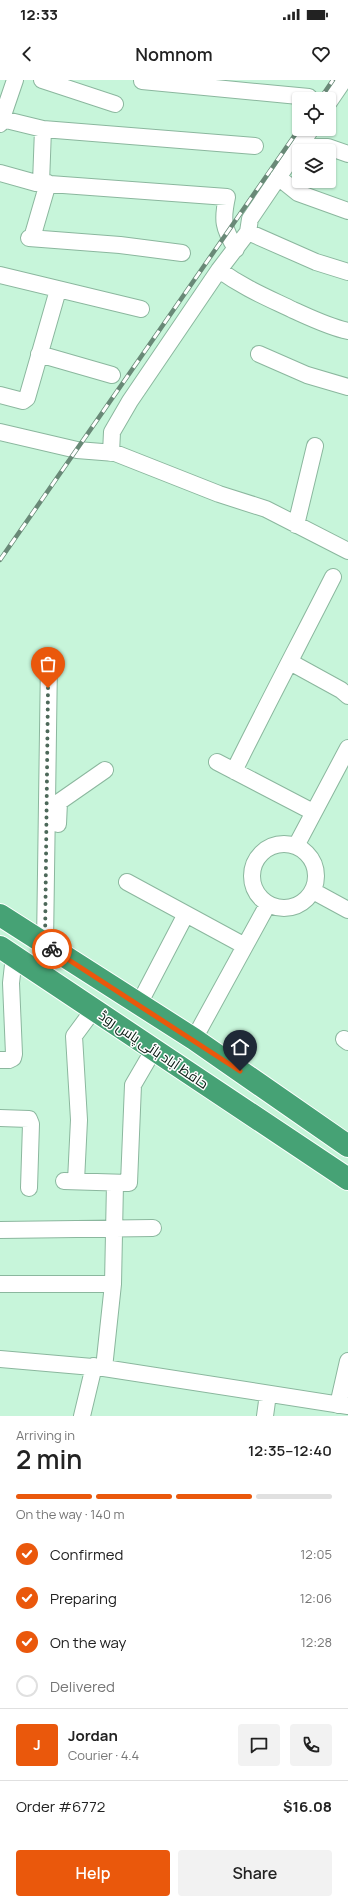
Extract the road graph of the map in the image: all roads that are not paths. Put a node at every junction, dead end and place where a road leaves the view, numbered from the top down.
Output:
1 (15, 80) edge
2 (42, 80) edge
3 (344, 80) edge
4 (142, 82) edge
5 (336, 92) edge
6 (292, 95) edge
7 (115, 104) dead end
8 (1, 118) edge
9 (42, 129) junction
10 (306, 136) edge
11 (301, 143) junction
12 (255, 146) dead end
13 (348, 154) edge
14 (0, 173) edge
15 (278, 177) junction
16 (44, 183) junction
17 (348, 211) edge
18 (248, 232) junction
19 (236, 249) junction
20 (182, 253) dead end
21 (219, 270) junction
22 (348, 272) edge
23 (0, 275) edge
24 (58, 290) junction
25 (141, 309) dead end
26 (348, 331) edge
27 (39, 354) junction
28 (259, 354) dead end
29 (112, 375) dead end
30 (348, 387) edge
31 (0, 395) edge
32 (0, 432) edge
33 (315, 446) dead end
34 (111, 453) junction
35 (296, 524) junction
36 (347, 549) edge
37 (333, 577) dead end
38 (48, 661) dead end
39 (290, 662) junction
40 (348, 696) edge
41 (348, 748) edge
42 (217, 762) dead end
43 (105, 770) dead end
44 (234, 771) junction
45 (313, 812) junction
46 (296, 846) junction
47 (127, 882) dead end
48 (312, 891) junction
49 (268, 904) junction
50 (348, 910) edge
51 (186, 914) junction
52 (0, 915) edge
53 (245, 946) junction
54 (51, 948) junction
55 (7, 951) edge
56 (139, 1004) junction
57 (6, 1007) edge
58 (94, 1010) junction
59 (194, 1039) junction
60 (154, 1049) junction
61 (0, 1060) edge
62 (0, 1118) edge
63 (348, 1146) edge
64 (348, 1179) edge
65 (114, 1183) junction
66 (29, 1188) dead end
67 (153, 1228) dead end
68 (114, 1229) junction
69 (0, 1230) edge
70 (0, 1284) edge
71 (113, 1284) junction
72 (0, 1360) edge
73 (348, 1361) edge
74 (99, 1367) junction
75 (268, 1394) junction
76 (343, 1405) edge
77 (82, 1416) edge
78 (265, 1416) edge

1 - 8 street
2 - 7 street
3 - 5 street
4 - 6 street
8 - 9 street
9 - 12 street
9 - 16 street
10 - 11 street
11 - 13 street
11 - 15 street
14 - 16 street
15 - 17 street
15 - 18 street
16 - 19 street
16 - 20 street
18 - 19 street
18 - 22 street
19 - 21 street
21 - 26 street
21 - 34 street
23 - 24 street
24 - 25 street
24 - 27 street
27 - 29 street
27 - 31 street
28 - 30 street
32 - 34 street
33 - 35 street
34 - 35 street
35 - 36 street
37 - 39 street
38 - 54 street
39 - 40 street
39 - 44 street
41 - 45 street
42 - 44 street
43 - 54 street
44 - 45 street
45 - 46 street
46 - 48 street
46 - 49 street
47 - 51 street
48 - 49 street
48 - 50 street
49 - 53 street
51 - 53 street
51 - 56 street
52 - 54 highway, حافظ آباد بائی پاس روڈ
53 - 59 street
54 - 56 highway, حافظ آباد بائی پاس روڈ
55 - 57 street
55 - 58 highway, حافظ آباد بائی پاس روڈ
56 - 59 highway, حافظ آباد بائی پاس روڈ
57 - 61 street
58 - 60 highway, حافظ آباد بائی پاس روڈ
58 - 65 street
59 - 63 highway, حافظ آباد بائی پاس روڈ
60 - 64 highway, حافظ آباد بائی پاس روڈ
60 - 65 street
62 - 66 street
65 - 68 street
67 - 68 street
68 - 69 street
68 - 71 street
70 - 71 street
71 - 74 street
72 - 74 street
73 - 76 street
74 - 75 street
74 - 77 street
75 - 76 street
75 - 78 street

